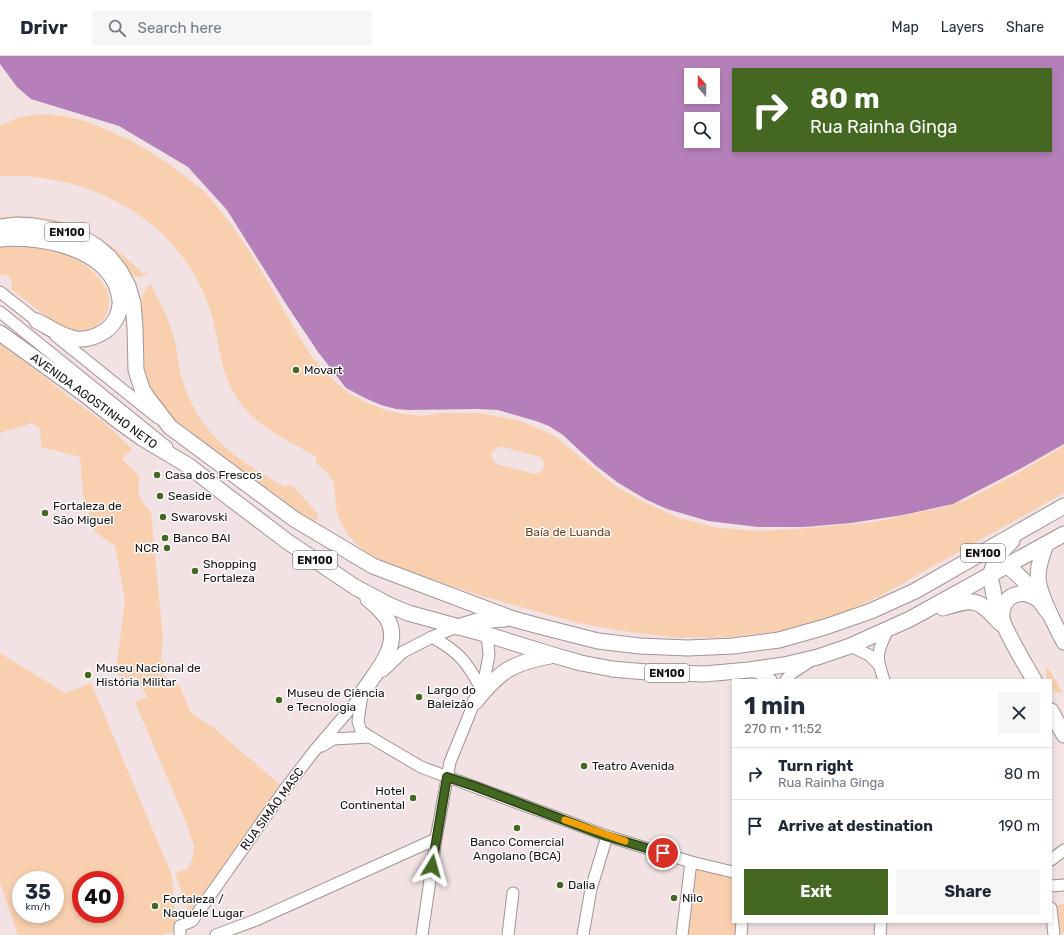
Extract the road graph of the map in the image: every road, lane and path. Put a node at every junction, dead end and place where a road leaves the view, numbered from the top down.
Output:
1 (0, 227) edge
2 (0, 239) edge
3 (0, 292) edge
4 (0, 312) edge
5 (37, 321) junction
6 (0, 333) edge
7 (170, 427) junction
8 (189, 466) junction
9 (1064, 506) edge
10 (1025, 529) junction
11 (1064, 534) edge
12 (1046, 544) junction
13 (1001, 562) junction
14 (990, 575) junction
15 (942, 576) junction
16 (356, 587) junction
17 (451, 595) junction
18 (1036, 598) junction
19 (1050, 616) junction
20 (513, 619) junction
21 (910, 619) junction
22 (478, 621) junction
23 (1003, 624) junction
24 (457, 627) junction
25 (888, 630) junction
26 (485, 634) junction
27 (432, 637) junction
28 (1064, 642) edge
29 (850, 646) junction
30 (553, 655) junction
31 (818, 657) junction
32 (878, 664) junction
33 (749, 670) junction
34 (770, 679) edge
35 (787, 679) edge
36 (884, 679) edge
37 (1033, 679) edge
38 (481, 688) junction
39 (363, 693) junction
40 (475, 702) junction
41 (1052, 714) edge
42 (1064, 735) edge
43 (370, 737) junction
44 (315, 750) junction
45 (452, 757) junction
46 (427, 769) junction
47 (447, 777) junction
48 (606, 836) junction
49 (436, 839) junction
50 (1064, 850) edge
51 (1052, 859) edge
52 (691, 862) junction
53 (732, 872) edge
54 (1064, 885) edge
55 (1052, 886) edge
56 (513, 893) dead end
57 (1052, 917) edge
58 (742, 923) edge
59 (881, 923) edge
60 (180, 931) edge
61 (216, 935) edge
62 (422, 935) edge
63 (508, 935) edge
64 (583, 935) edge
65 (682, 935) edge
66 (741, 935) edge
67 (880, 935) edge
68 (1054, 935) edge

1 - 7 main road, AVENIDA AGOSTINHO NETO / EN100
2 - 5 main road
3 - 5 street
4 - 8 street
5 - 7 street
6 - 8 main road, AVENIDA AGOSTINHO NETO / EN100
7 - 17 main road, EN100
8 - 16 main road, EN100
9 - 10 main road, EN100
10 - 13 main road
10 - 15 main road, EN100
11 - 12 main road, EN100
12 - 13 main road, EN100
12 - 19 main road
13 - 14 main road, EN100
13 - 15 main road
13 - 18 main road
14 - 21 main road, EN100
14 - 23 main road
15 - 20 main road, EN100
16 - 24 main road, EN100
16 - 39 main road
17 - 20 main road, EN100
17 - 22 main road
18 - 19 main road
18 - 23 main road
19 - 28 main road
20 - 22 main road
21 - 23 main road
21 - 25 main road, EN100
22 - 24 main road
22 - 26 main road
23 - 37 main road
24 - 26 main road, EN100
24 - 27 street
25 - 29 main road, EN100
25 - 32 street
26 - 30 main road, EN100
26 - 38 street
27 - 38 street
27 - 39 street
29 - 31 main road, EN100
29 - 32 street
30 - 33 main road, EN100
30 - 40 main road
31 - 33 main road, EN100
31 - 35 street
32 - 36 street
33 - 34 street
38 - 40 street
39 - 43 street
39 - 44 street, RUA SIMÃO MASC
40 - 45 street
41 - 42 main road
43 - 44 street
43 - 46 street
44 - 60 street, RUA SIMÃO MASC
45 - 46 street
45 - 47 street
46 - 47 street
47 - 48 street
47 - 49 street
48 - 52 street
48 - 64 street
49 - 61 street
49 - 62 street
50 - 51 street
52 - 53 street
52 - 65 street
54 - 55 street
56 - 63 street
57 - 68 street
58 - 66 street
59 - 67 street

